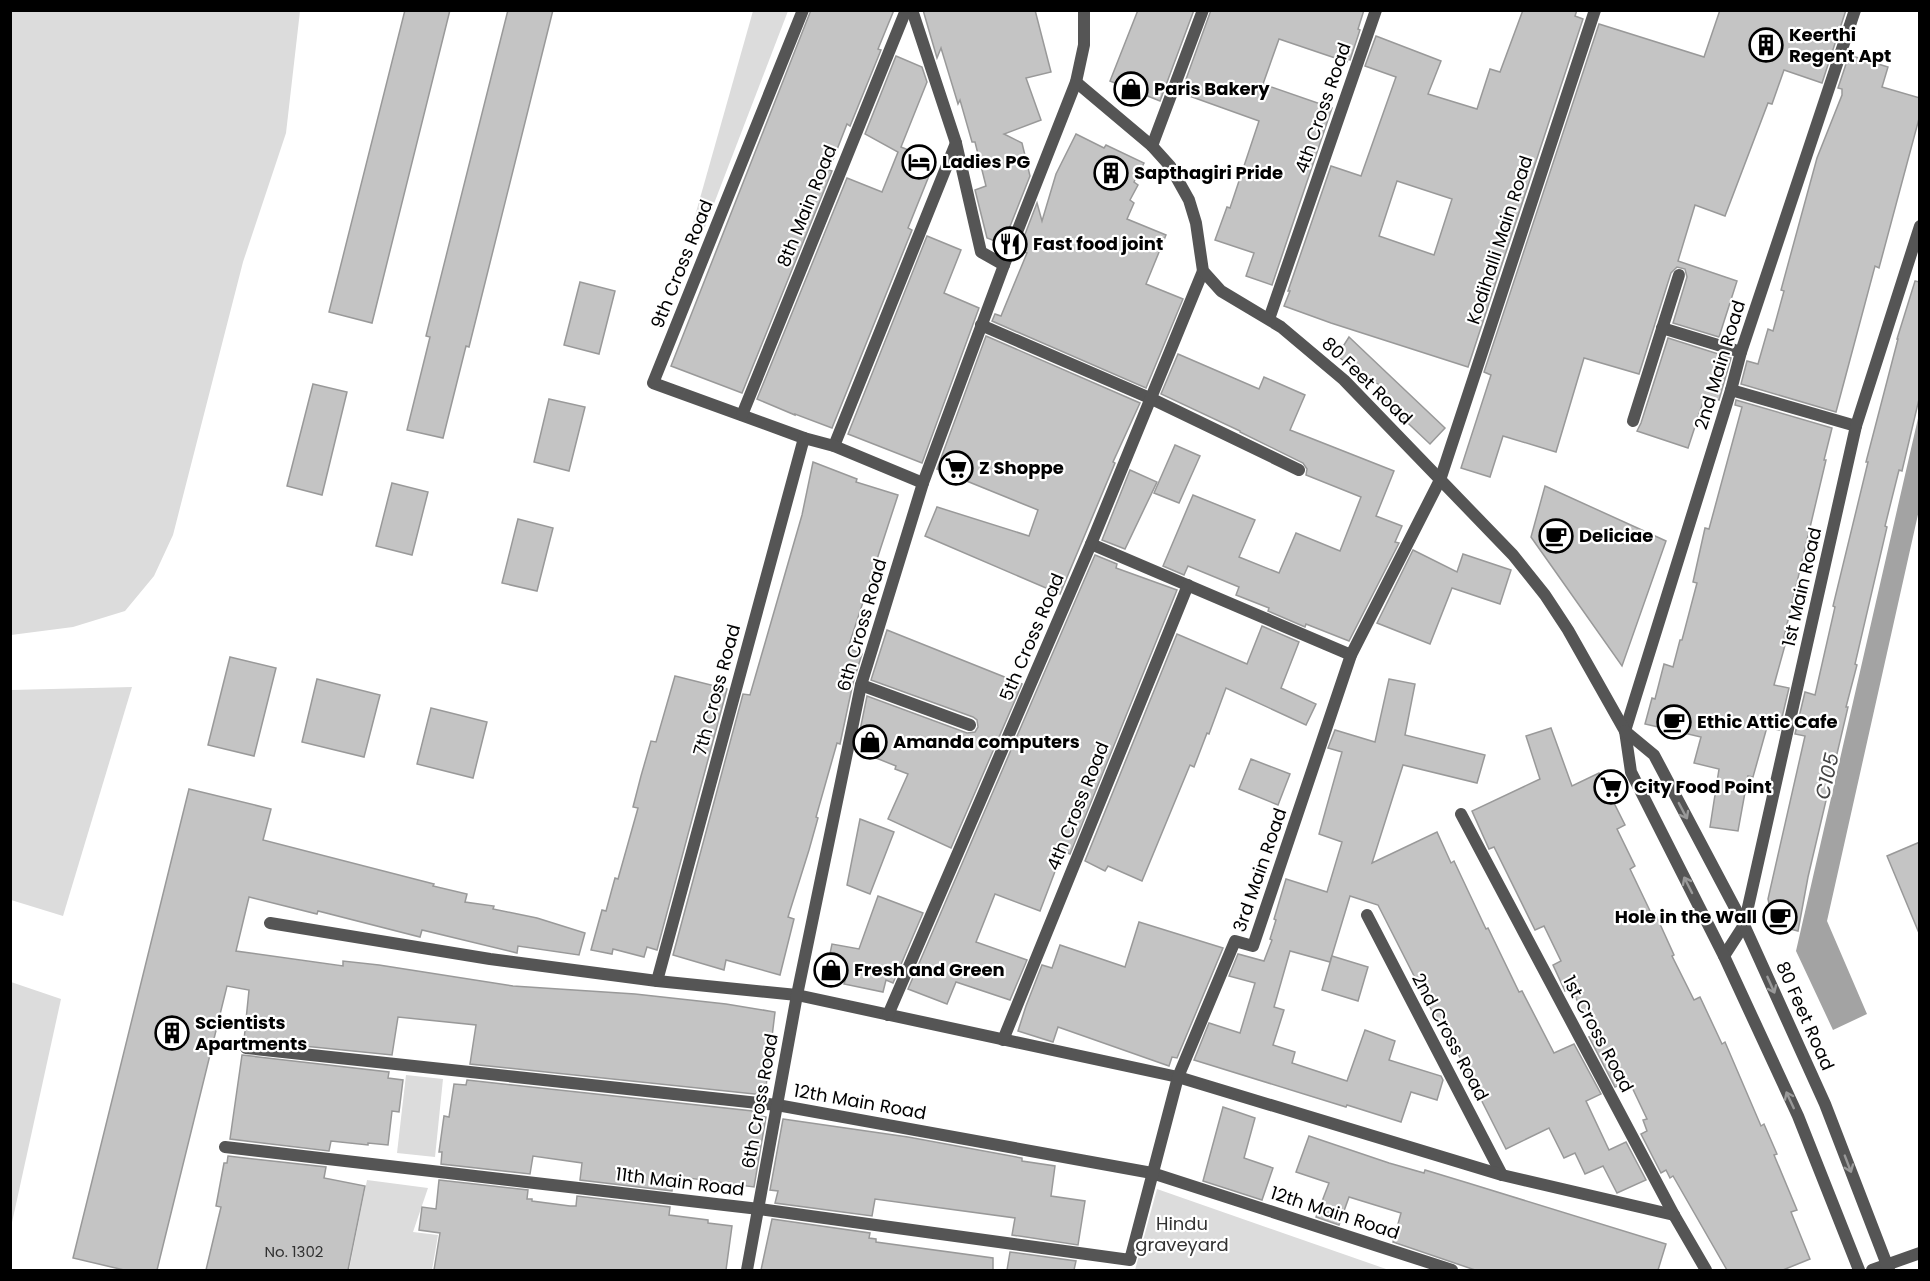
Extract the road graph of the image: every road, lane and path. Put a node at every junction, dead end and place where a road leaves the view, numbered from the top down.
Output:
1 (803, 10) edge
2 (906, 10) edge
3 (912, 10) edge
4 (1084, 10) edge
5 (1203, 10) edge
6 (1376, 10) edge
7 (1595, 10) edge
8 (1855, 10) edge
9 (1076, 82) junction
10 (956, 143) junction
11 (1152, 146) junction
12 (1920, 226) edge
13 (1004, 265) junction
14 (1203, 271) junction
15 (1679, 274) dead end
16 (1269, 319) junction
17 (981, 325) junction
18 (1662, 328) junction
19 (1741, 352) junction
20 (1731, 390) junction
21 (1152, 399) junction
22 (742, 415) junction
23 (1633, 421) dead end
24 (1856, 426) junction
25 (804, 438) junction
26 (834, 446) junction
27 (1299, 470) dead end
28 (1440, 480) junction
29 (923, 483) junction
30 (1091, 544) junction
31 (1188, 585) junction
32 (1352, 655) junction
33 (861, 685) junction
34 (970, 725) dead end
35 (1624, 731) junction
36 (1461, 814) dead end
37 (1367, 915) dead end
38 (270, 923) dead end
39 (1744, 925) junction
40 (1724, 956) junction
41 (657, 981) junction
42 (798, 995) junction
43 (888, 1015) junction
44 (1003, 1040) junction
45 (246, 1048) dead end
46 (1178, 1077) junction
47 (777, 1105) junction
48 (225, 1147) dead end
49 (1152, 1173) junction
50 (1502, 1174) junction
51 (759, 1209) junction
52 (1674, 1215) junction
53 (1920, 1253) edge
54 (1130, 1260) joint
55 (1888, 1268) edge
56 (747, 1270) edge
57 (1452, 1270) edge
58 (1706, 1270) edge
59 (1859, 1270) edge
60 (1872, 1270) edge

1 - 22 street, 9th Cross Road
2 - 22 street, 8th Main Road
3 - 10 street
4 - 9 street, 6th Cross Road
5 - 11 street
6 - 16 street, 4th Cross Road
7 - 28 street, Kodihalli Main Road
8 - 19 street, 2nd Main Road
9 - 11 street
9 - 13 street, 6th Cross Road
10 - 13 street
10 - 26 street
11 - 14 street
12 - 24 street, 1st Main Road
13 - 17 street, 6th Cross Road
14 - 16 street, 80 Feet Road
14 - 21 street, 5th Cross Road
15 - 18 street
16 - 28 street, 80 Feet Road
17 - 21 street
17 - 29 street, 6th Cross Road
18 - 19 street
18 - 23 street
19 - 20 street, 2nd Main Road
20 - 24 street
20 - 35 street, 2nd Main Road
21 - 27 street
21 - 30 street, 5th Cross Road
22 - 25 street, 9th Cross Road
24 - 39 street, 1st Main Road
25 - 26 street
25 - 41 street, 7th Cross Road
26 - 29 street
28 - 32 street, 3rd Main Road
28 - 35 street, 80 Feet Road
29 - 33 street, 6th Cross Road
30 - 31 street
30 - 43 street, 5th Cross Road
31 - 32 street
31 - 44 street, 4th Cross Road
32 - 46 street, 3rd Main Road
33 - 34 street
33 - 42 street, 6th Cross Road
35 -> 39 street, 80 Feet Road
40 -> 35 street, 80 Feet Road
36 - 52 street, 1st Cross Road
37 - 50 street, 2nd Cross Road
38 - 41 street
39 - 40 street, 1st Main Road
39 -> 55 street, 80 Feet Road
59 -> 40 street, 80 Feet Road
41 - 42 street
42 - 43 street
42 - 47 street, 6th Cross Road
43 - 44 street
44 - 46 street
45 - 47 street, 12th Main Road
46 - 49 street, 3rd Main Road
46 - 50 street
47 - 49 street, 12th Main Road
47 - 51 street, 6th Cross Road
48 - 51 street, 11th Main Road
49 - 54 street, 3rd Main Road
49 - 57 street, 12th Main Road
50 - 52 street
51 - 54 street, 11th Main Road
51 - 56 street, 6th Cross Road
52 - 58 street, 1st Cross Road
53 - 55 street
55 - 60 street

